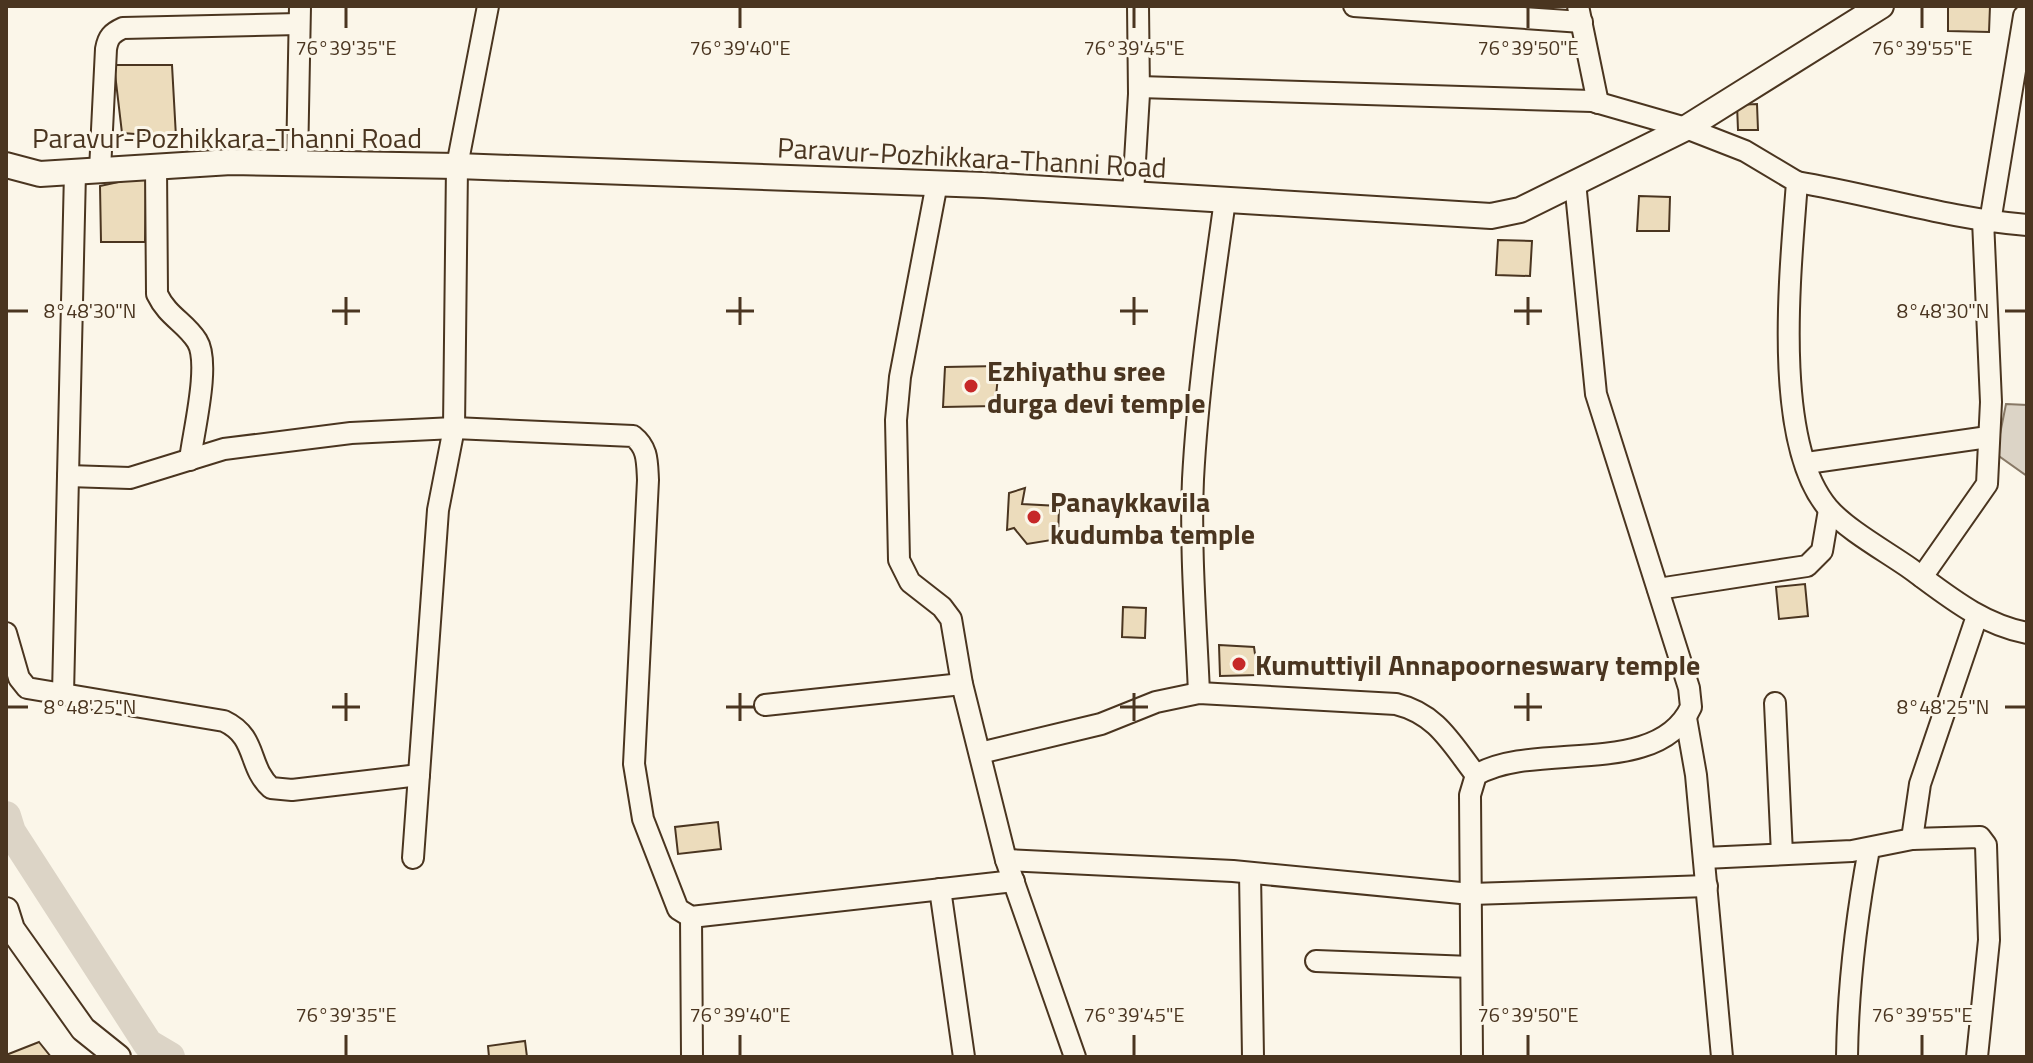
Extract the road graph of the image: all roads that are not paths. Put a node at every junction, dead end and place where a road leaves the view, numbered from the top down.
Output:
1 (488, 6) edge
2 (1138, 6) edge
3 (1354, 6) edge
4 (1879, 7) edge
5 (1580, 14) edge
6 (300, 15) edge
7 (2024, 16) dead end
8 (1139, 87) junction
9 (1598, 103) junction
10 (1686, 128) junction
11 (297, 163) junction
12 (6, 165) edge
13 (457, 166) junction
14 (156, 167) junction
15 (100, 170) junction
16 (75, 172) junction
17 (1575, 182) junction
18 (1797, 182) junction
19 (937, 183) junction
20 (1133, 194) junction
21 (1225, 200) junction
22 (1986, 221) junction
23 (2027, 225) edge
24 (454, 428) junction
25 (1988, 437) junction
26 (190, 460) junction
27 (1807, 463) junction
28 (68, 476) junction
29 (1829, 510) junction
30 (1922, 577) junction
31 (1658, 589) junction
32 (1977, 616) junction
33 (6, 633) edge
34 (2027, 633) edge
35 (962, 684) junction
36 (1199, 693) junction
37 (63, 694) junction
38 (1775, 703) dead end
39 (765, 705) dead end
40 (1686, 718) junction
41 (980, 753) junction
42 (419, 775) junction
43 (1476, 775) junction
44 (1912, 839) junction
45 (1869, 849) junction
46 (1782, 854) junction
47 (413, 858) dead end
48 (1704, 858) junction
49 (1006, 860) junction
50 (1250, 873) junction
51 (1014, 881) junction
52 (1707, 886) junction
53 (940, 889) junction
54 (1471, 894) junction
55 (691, 917) junction
56 (8, 924) edge
57 (1316, 961) dead end
58 (1471, 967) junction
59 (118, 1057) edge
60 (692, 1057) edge
61 (964, 1057) edge
62 (1075, 1057) edge
63 (1253, 1057) edge
64 (1472, 1057) edge
65 (1722, 1057) edge
66 (1847, 1057) edge
67 (1977, 1057) edge

1 - 13 street
2 - 8 street
3 - 5 street
4 - 10 main road, Paravur-Pozhikkara-Thanni Road
5 - 9 street
6 - 11 street
6 - 15 street
7 - 22 street
8 - 9 street
8 - 20 street
9 - 10 street
10 - 17 main road, Paravur-Pozhikkara-Thanni Road
10 - 18 street
11 - 13 main road, Paravur-Pozhikkara-Thanni Road
11 - 14 main road, Paravur-Pozhikkara-Thanni Road
12 - 16 main road, Paravur-Pozhikkara-Thanni Road
13 - 19 main road, Paravur-Pozhikkara-Thanni Road
13 - 24 street
14 - 15 main road, Paravur-Pozhikkara-Thanni Road
14 - 26 street
15 - 16 main road, Paravur-Pozhikkara-Thanni Road
16 - 28 street
17 - 21 main road, Paravur-Pozhikkara-Thanni Road
17 - 31 street
18 - 22 street
18 - 27 street
19 - 20 main road, Paravur-Pozhikkara-Thanni Road
19 - 35 street
20 - 21 main road, Paravur-Pozhikkara-Thanni Road
21 - 36 street
22 - 23 street
22 - 25 street
24 - 26 street
24 - 42 street
24 - 55 street
25 - 27 street
25 - 30 street
26 - 28 street
27 - 29 street
28 - 37 street
29 - 30 street
29 - 31 street
30 - 32 street
31 - 40 street
32 - 34 street
32 - 44 street
33 - 37 street
35 - 39 street
35 - 41 street
36 - 41 street
36 - 43 street
37 - 42 street
38 - 46 street
40 - 43 street
40 - 48 street
41 - 49 street
42 - 47 street
43 - 54 street
44 - 45 street
44 - 67 street
45 - 46 street
45 - 66 street
46 - 48 street
48 - 52 street
49 - 50 street
49 - 51 street
50 - 54 street
50 - 63 street
51 - 53 street
51 - 62 street
52 - 54 street
52 - 65 street
53 - 55 street
53 - 61 street
54 - 58 street
55 - 60 street
56 - 59 main road
57 - 58 street
58 - 64 street

